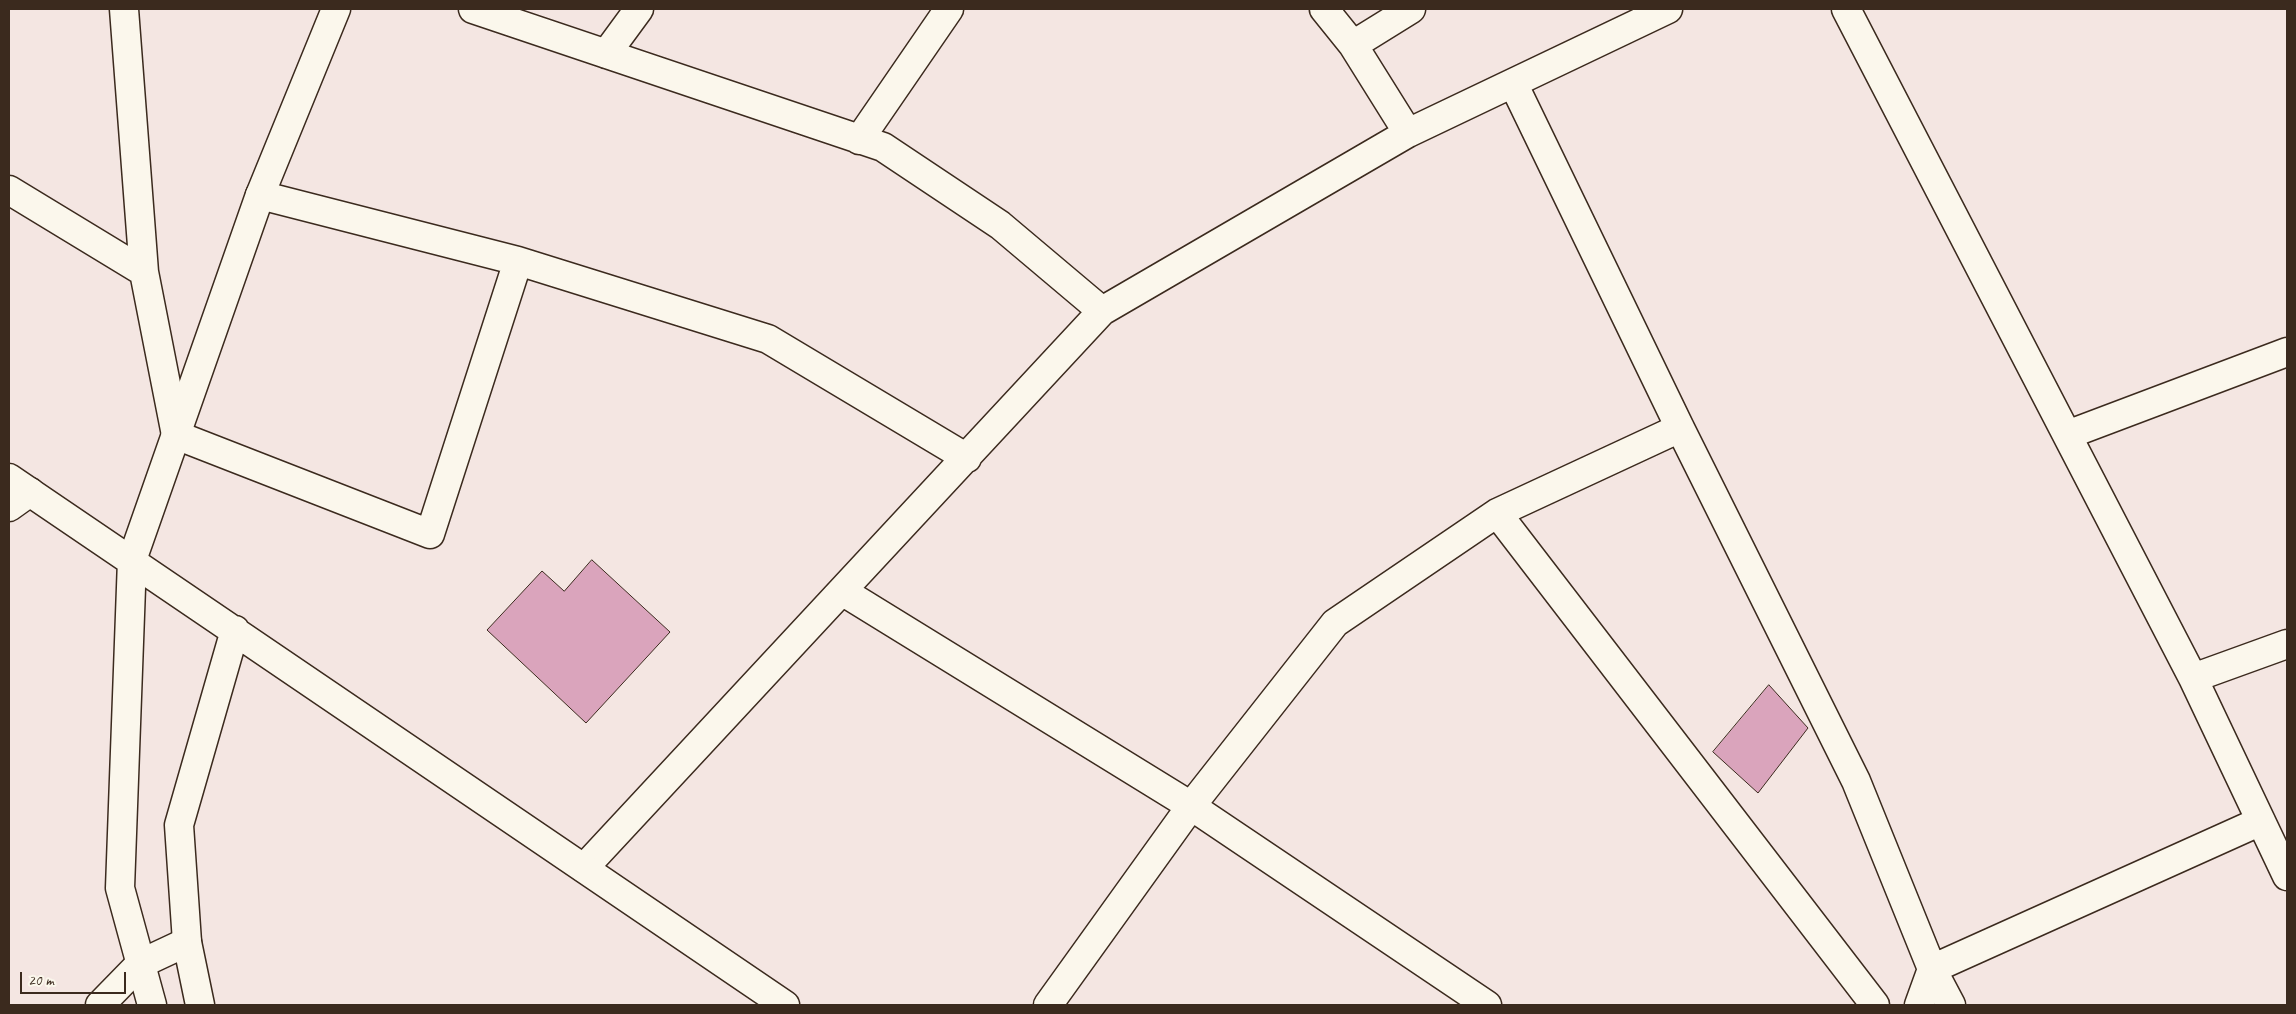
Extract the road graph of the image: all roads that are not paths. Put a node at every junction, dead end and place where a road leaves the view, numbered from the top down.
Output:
1 (124, 9) edge
2 (336, 9) edge
3 (473, 9) edge
4 (639, 9) edge
5 (949, 9) edge
6 (1324, 9) edge
7 (1411, 9) edge
8 (1668, 9) edge
9 (1846, 9) edge
10 (1353, 45) junction
11 (606, 54) junction
12 (1513, 83) junction
13 (1408, 133) junction
14 (859, 140) junction
15 (9, 190) edge
16 (260, 195) junction
17 (518, 261) junction
18 (144, 272) junction
19 (1102, 311) junction
20 (2287, 352) edge
21 (1680, 428) junction
22 (176, 435) junction
23 (2067, 435) junction
24 (967, 458) junction
25 (16, 492) edge
26 (1497, 513) junction
27 (132, 560) junction
28 (842, 591) junction
29 (235, 630) junction
30 (2287, 644) edge
31 (2193, 678) junction
32 (1192, 806) junction
33 (2261, 822) junction
34 (584, 868) junction
35 (2287, 876) edge
36 (187, 942) junction
37 (140, 964) junction
38 (1932, 969) junction
39 (100, 1005) edge
40 (152, 1005) edge
41 (200, 1005) edge
42 (785, 1005) edge
43 (1048, 1005) edge
44 (1487, 1005) edge
45 (1875, 1005) edge
46 (1919, 1005) edge
47 (1951, 1005) edge

1 - 18 street
2 - 16 street
3 - 11 street
4 - 11 street
5 - 14 street
6 - 10 street
7 - 10 street
8 - 12 street
9 - 23 street
10 - 13 street
11 - 14 street
12 - 13 street
12 - 21 street
13 - 19 street
14 - 19 street
15 - 18 street
16 - 17 street
16 - 22 street
17 - 22 street
17 - 24 street
18 - 22 street
19 - 24 street
20 - 23 street
21 - 26 street
21 - 38 street
22 - 27 street
23 - 31 street
24 - 28 street
25 - 27 street
26 - 32 street
26 - 45 street
27 - 29 street
27 - 37 street
28 - 32 street
28 - 34 street
29 - 34 street
29 - 36 street
30 - 31 street
31 - 33 street
32 - 43 street
32 - 44 street
33 - 35 street
33 - 38 street
34 - 42 street
36 - 37 street
36 - 41 street
37 - 39 street
37 - 40 street
38 - 46 street
38 - 47 street

